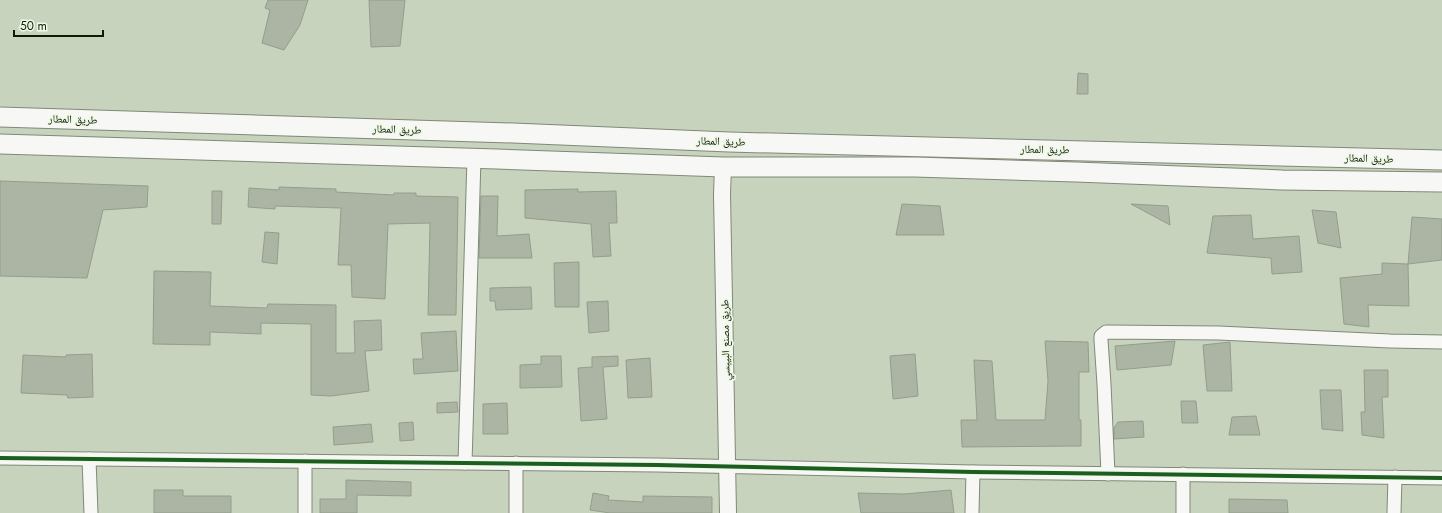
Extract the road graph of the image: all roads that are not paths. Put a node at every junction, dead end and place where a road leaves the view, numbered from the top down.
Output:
1 (0, 117) edge
2 (0, 144) edge
3 (1280, 155) junction
4 (474, 158) junction
5 (1442, 160) edge
6 (723, 167) junction
7 (1282, 180) junction
8 (1442, 182) edge
9 (1442, 342) edge
10 (0, 458) edge
11 (89, 459) junction
12 (305, 461) junction
13 (465, 463) junction
14 (516, 463) junction
15 (727, 467) junction
16 (973, 472) junction
17 (1108, 474) junction
18 (1183, 474) junction
19 (1394, 477) junction
20 (1442, 478) edge
21 (91, 513) edge
22 (305, 513) edge
23 (516, 513) edge
24 (728, 513) edge
25 (972, 513) edge
26 (1184, 513) edge
27 (1394, 513) edge

1 - 3 highway, طريق المطار
2 - 4 highway, طريق المطار
3 - 5 highway, طريق المطار
3 - 7 highway
4 - 6 highway, طريق المطار
4 - 13 street
6 - 7 highway, طريق المطار
6 - 15 main road, طريق مصنع البيبسي
7 - 8 highway, طريق المطار
9 - 17 street
10 - 11 street
11 - 12 street
11 - 21 street
12 - 13 street
12 - 22 street
13 - 14 street
14 - 15 street
14 - 23 street
15 - 16 street
15 - 24 main road, طريق مصنع البيبسي
16 - 17 street
16 - 25 street
17 - 18 street
18 - 19 street
18 - 26 street
19 - 20 street
19 - 27 street

